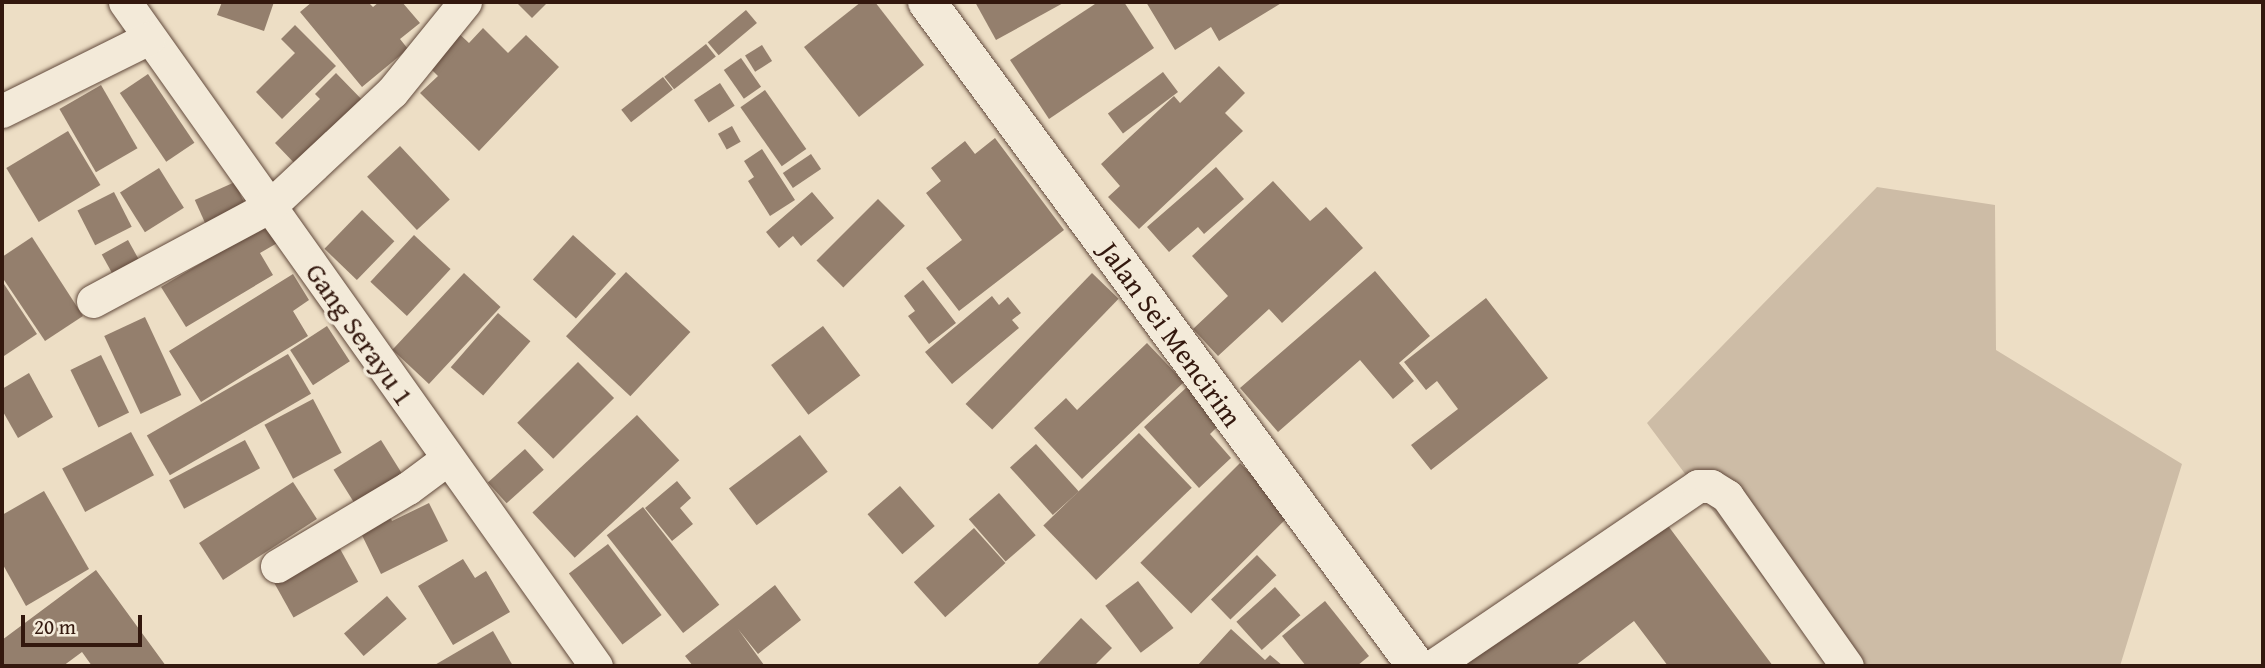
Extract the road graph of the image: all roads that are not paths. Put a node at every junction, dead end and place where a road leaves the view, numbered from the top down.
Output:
1 (125, 2) edge
2 (465, 2) edge
3 (927, 2) edge
4 (149, 38) junction
5 (2, 111) edge
6 (270, 206) junction
7 (93, 301) dead end
8 (447, 459) junction
9 (277, 566) dead end
10 (1410, 663) edge
11 (596, 666) edge
12 (1847, 666) edge

1 - 4 street, Gang Serayu 1
2 - 6 street
3 - 10 street, Jalan Sei Mencirim
4 - 5 street
4 - 6 street, Gang Serayu 1
6 - 7 street
6 - 8 street, Gang Serayu 1
8 - 9 street
8 - 11 street, Gang Serayu 1
10 - 12 street

